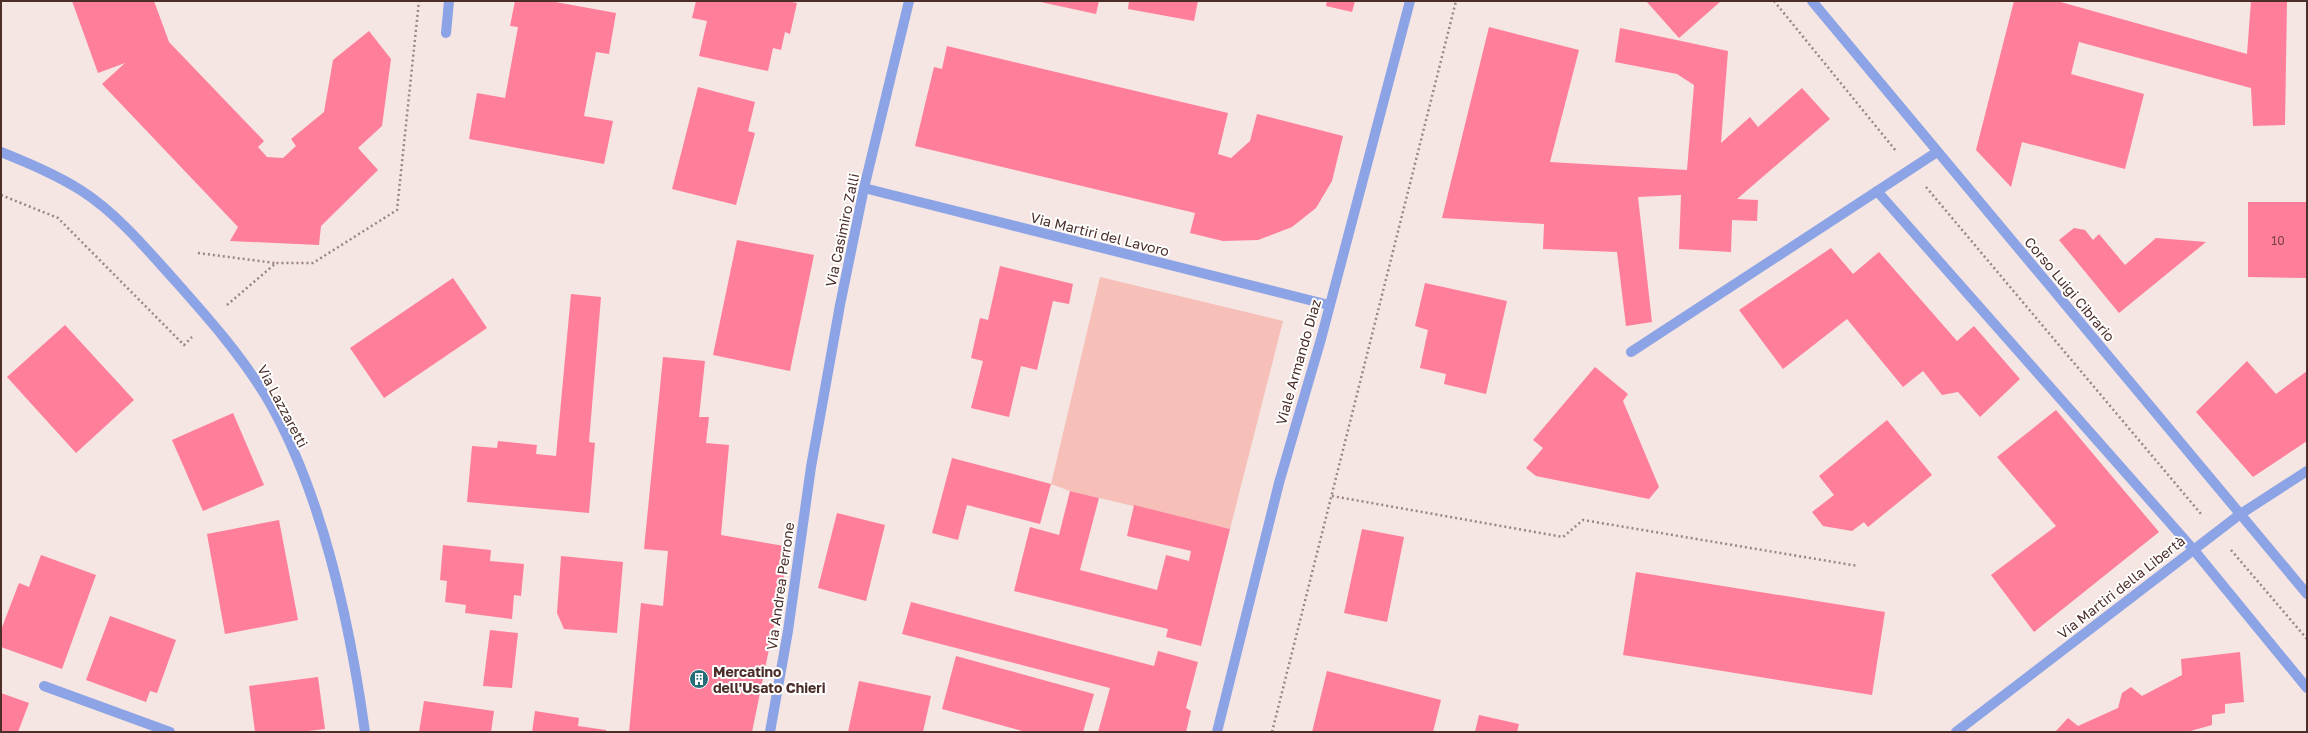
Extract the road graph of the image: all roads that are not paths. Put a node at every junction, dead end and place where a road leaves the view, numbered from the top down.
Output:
1 (449, 1) edge
2 (909, 1) edge
3 (1410, 1) edge
4 (1812, 1) edge
5 (446, 33) dead end
6 (1, 152) edge
7 (1937, 152) junction
8 (864, 188) junction
9 (1877, 191) junction
10 (1329, 305) junction
11 (1631, 352) dead end
12 (811, 467) joint
13 (2307, 471) edge
14 (2239, 515) junction
15 (2193, 550) junction
16 (2307, 594) edge
17 (44, 686) dead end
18 (2307, 688) edge
19 (170, 732) edge
20 (365, 732) edge
21 (770, 732) edge
22 (1217, 732) edge
23 (1956, 732) edge

1 - 5 street
2 - 8 street, Via Casimiro Zalli
3 - 10 street, Viale Armando Diaz
4 - 7 street, Corso Luigi Cibrario
6 - 20 street, Via Lazzaretti
7 - 9 street
7 - 14 street, Corso Luigi Cibrario
8 - 10 street, Via Martiri del Lavoro
8 - 12 street, Via Casimiro Zalli
9 - 11 street
9 - 15 street
10 - 22 street, Viale Armando Diaz
12 - 21 street, Via Andrea Perrone
13 - 14 street, Via Martiri della Libertà
14 - 15 street, Via Martiri della Libertà
14 - 16 street, Corso Luigi Cibrario
15 - 18 street
15 - 23 street, Via Martiri della Libertà
17 - 19 street

